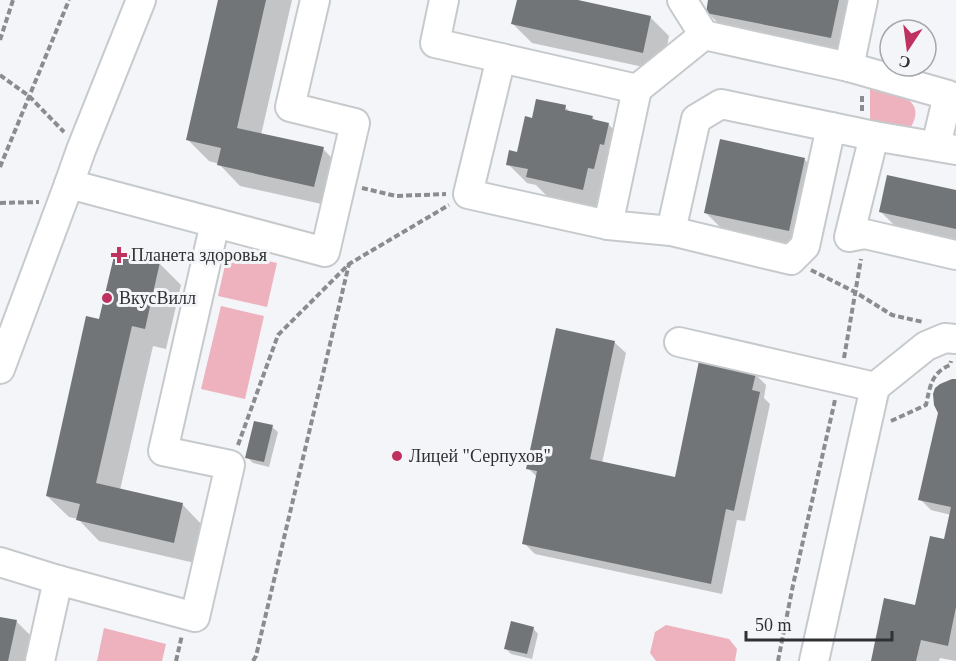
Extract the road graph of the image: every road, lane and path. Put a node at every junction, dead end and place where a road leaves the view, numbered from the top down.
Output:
1 (13, 0) edge
2 (69, 0) edge
3 (141, 0) edge
4 (315, 0) edge
5 (444, 0) edge
6 (682, 0) edge
7 (863, 0) edge
8 (704, 35) junction
9 (0, 40) edge
10 (501, 58) junction
11 (855, 69) junction
12 (0, 75) edge
13 (637, 89) junction
14 (29, 96) junction
15 (831, 127) junction
16 (868, 134) junction
17 (946, 148) edge
18 (81, 150) junction
19 (0, 167) edge
20 (341, 183) junction
21 (66, 192) junction
22 (468, 194) junction
23 (0, 203) edge
24 (215, 223) junction
25 (608, 225) junction
26 (671, 231) junction
27 (857, 236) junction
28 (798, 253) junction
29 (956, 255) edge
30 (350, 264) junction
31 (855, 292) junction
32 (924, 322) dead end
33 (679, 342) dead end
34 (953, 352) edge
35 (0, 369) edge
36 (840, 379) junction
37 (875, 387) junction
38 (889, 422) dead end
39 (230, 465) junction
40 (0, 562) edge
41 (58, 580) junction
42 (40, 661) edge
43 (253, 661) edge
44 (778, 661) edge
45 (814, 661) edge

1 - 9 path
2 - 14 path
3 - 18 lane
4 - 20 lane
5 - 10 lane
6 - 8 lane
7 - 11 lane
8 - 11 lane
8 - 13 lane
10 - 13 lane
10 - 22 lane
11 - 16 path
11 - 17 lane
12 - 14 path
13 - 25 lane
14 - 18 path
14 - 19 path
15 - 16 lane
15 - 26 lane
15 - 28 lane
16 - 17 lane
16 - 27 lane
18 - 21 lane
20 - 22 path
20 - 24 lane
21 - 23 path
21 - 24 lane
21 - 35 lane
22 - 25 lane
22 - 30 path
24 - 39 lane
25 - 26 lane
26 - 28 lane
27 - 28 lane
27 - 29 lane
27 - 31 path
28 - 31 path
30 - 39 path
30 - 43 path
31 - 32 path
31 - 36 path
33 - 36 lane
34 - 37 lane
34 - 38 path
36 - 37 lane
36 - 44 path
37 - 45 lane
39 - 41 lane
40 - 41 lane
41 - 42 lane

